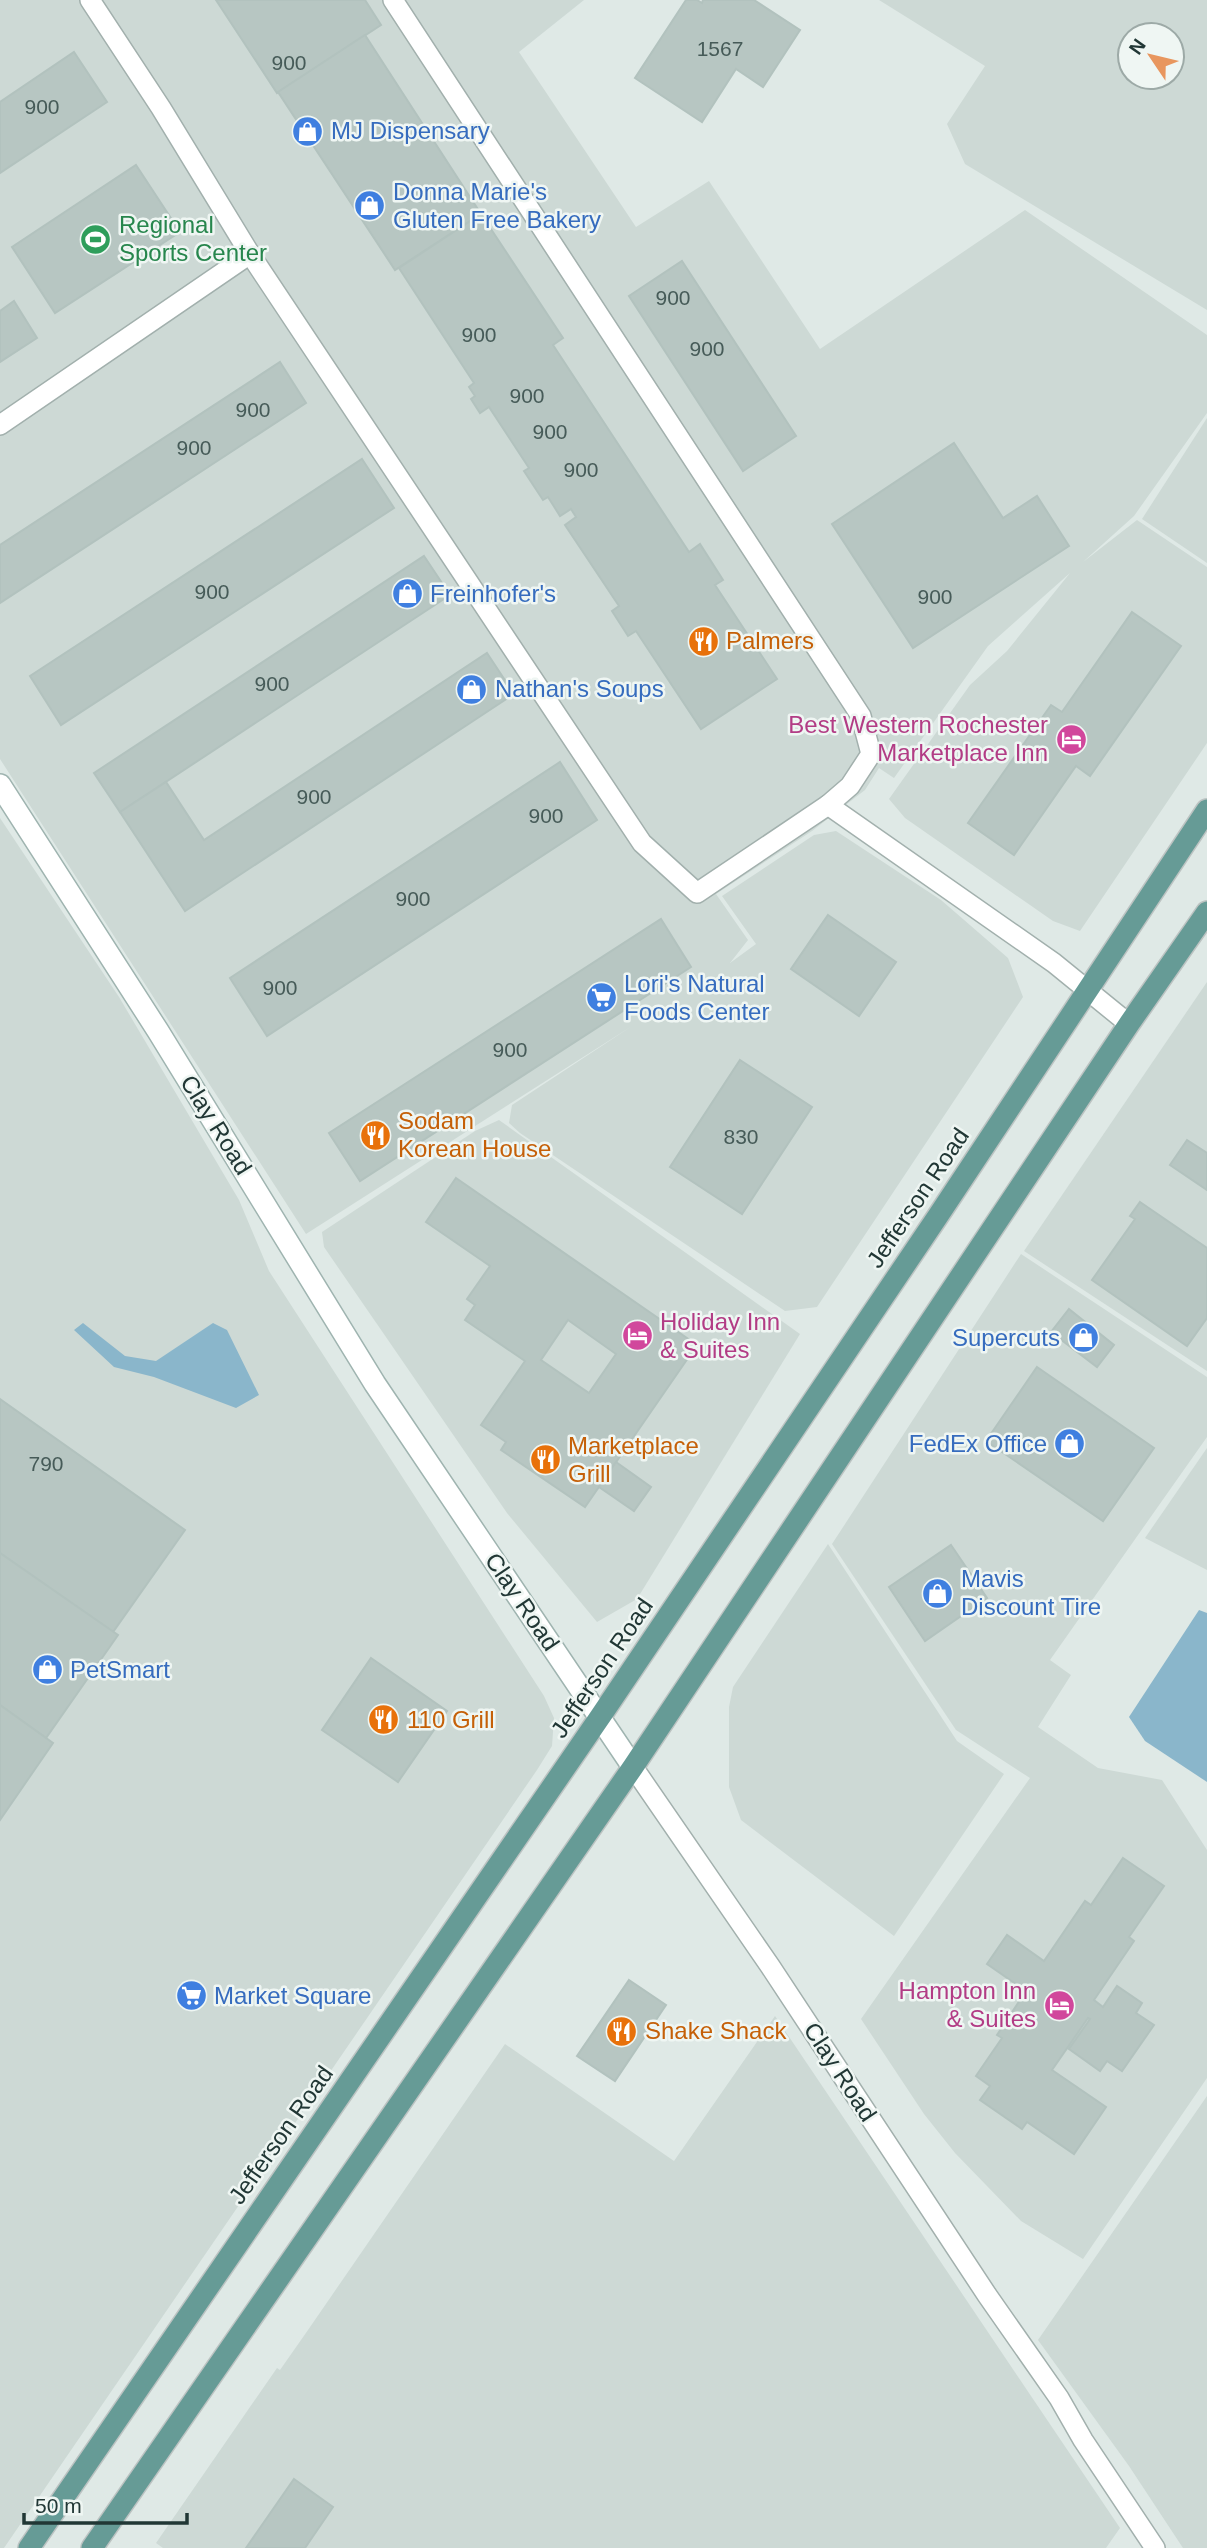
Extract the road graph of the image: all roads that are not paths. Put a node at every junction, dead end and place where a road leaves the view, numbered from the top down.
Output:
1 (90, 0) edge
2 (393, 0) edge
3 (250, 254) junction
4 (0, 425) edge
5 (0, 785) edge
6 (828, 805) junction
7 (1207, 810) edge
8 (1207, 912) edge
9 (1087, 991) junction
10 (1129, 1024) junction
11 (600, 1717) junction
12 (632, 1766) junction
13 (29, 2548) edge
14 (92, 2548) edge
15 (1154, 2548) edge

1 - 3 street
2 - 6 street
3 - 4 street
3 - 6 street
5 - 11 street, Clay Road
6 - 9 street
7 - 9 main road, Jefferson Road
8 - 10 main road
9 - 10 street
9 - 11 main road, Jefferson Road
10 - 12 main road
11 - 12 street, Clay Road
11 - 13 main road, Jefferson Road
12 - 14 main road
12 - 15 street, Clay Road

